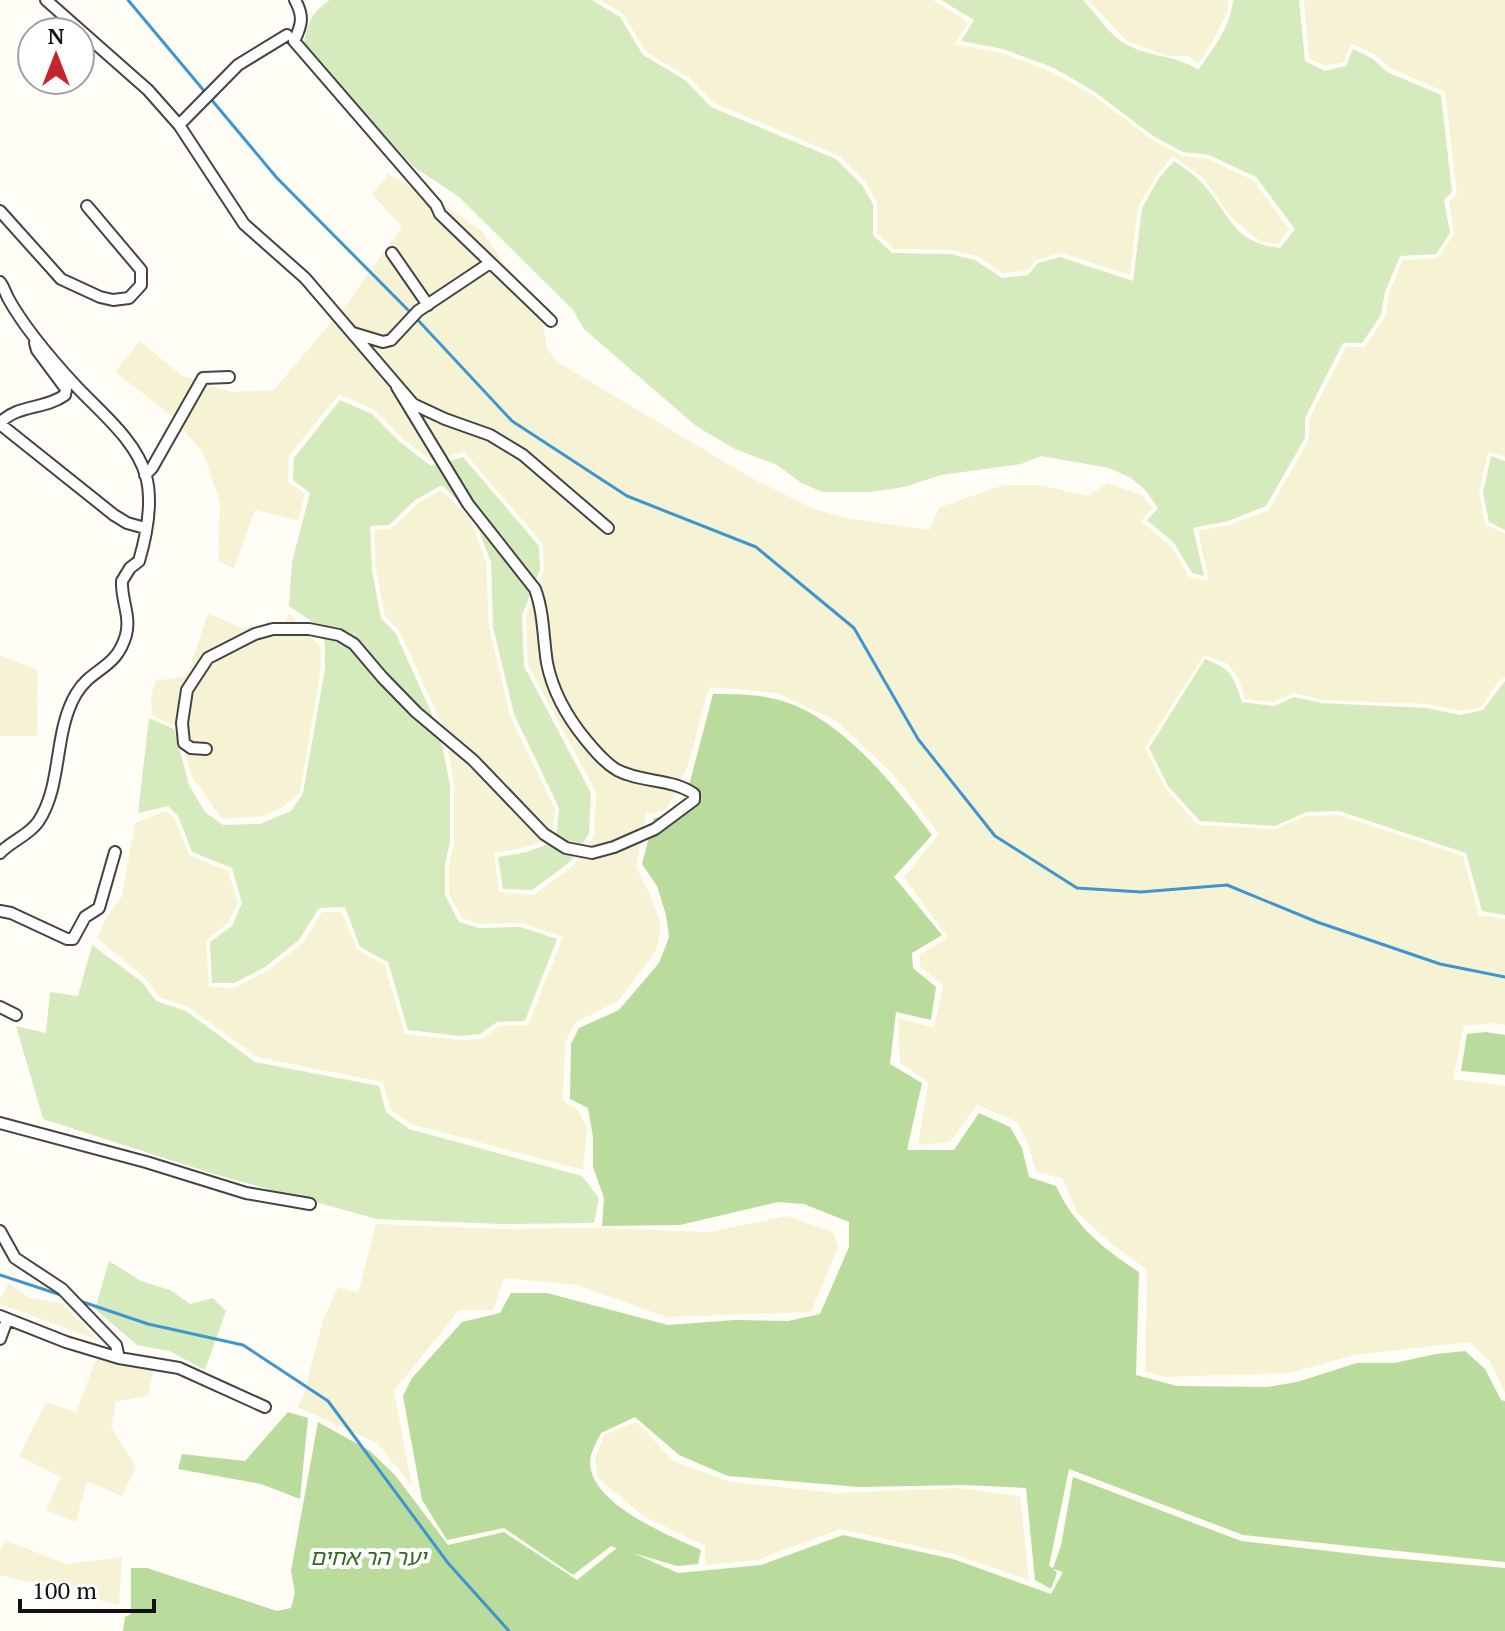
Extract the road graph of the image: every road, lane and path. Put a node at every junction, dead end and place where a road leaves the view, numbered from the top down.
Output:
1 (46, 0) edge
2 (295, 0) edge
3 (287, 35) dead end
4 (179, 125) junction
5 (87, 206) dead end
6 (0, 211) edge
7 (392, 253) dead end
8 (490, 263) junction
9 (0, 282) edge
10 (4, 296) edge
11 (428, 305) junction
12 (551, 321) dead end
13 (31, 329) junction
14 (353, 333) junction
15 (229, 377) dead end
16 (397, 387) junction
17 (0, 424) edge
18 (145, 475) junction
19 (145, 528) junction
20 (608, 528) dead end
21 (206, 749) dead end
22 (115, 852) dead end
23 (0, 853) edge
24 (0, 911) edge
25 (0, 1007) edge
26 (16, 1015) dead end
27 (0, 1123) edge
28 (310, 1204) dead end
29 (0, 1231) edge
30 (3, 1318) edge
31 (0, 1339) edge
32 (119, 1358) junction
33 (265, 1407) dead end

1 - 4 street
2 - 8 street
3 - 4 street
4 - 14 street
5 - 6 street
7 - 11 street
8 - 11 street
8 - 12 street
9 - 10 street
10 - 13 street
11 - 14 street
13 - 17 street
13 - 18 street
14 - 16 street
15 - 18 street
16 - 20 street
16 - 21 street
17 - 19 street
18 - 19 street
19 - 23 street
22 - 24 street
25 - 26 street
27 - 28 street
29 - 32 street
30 - 31 street
30 - 32 street
32 - 33 street

